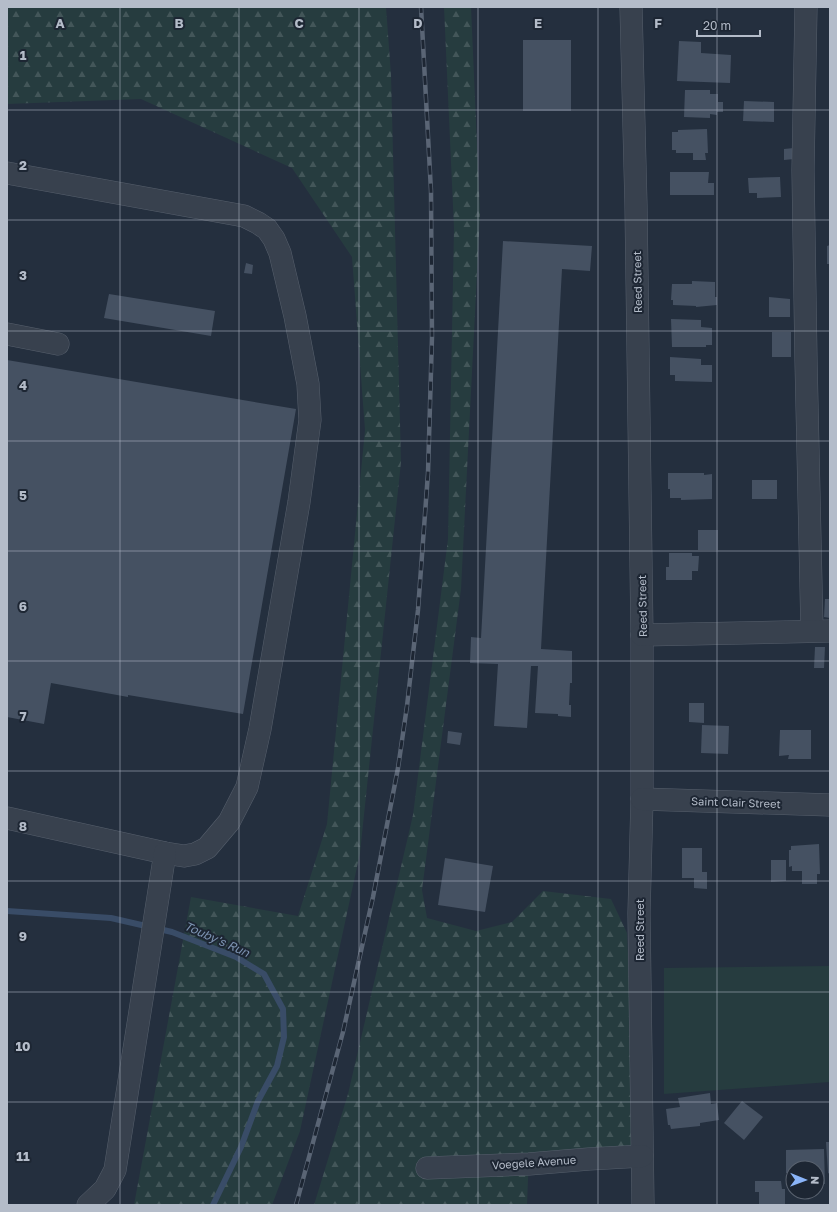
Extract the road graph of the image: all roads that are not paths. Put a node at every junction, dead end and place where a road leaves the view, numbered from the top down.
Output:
1 (631, 7) edge
2 (806, 7) edge
3 (7, 173) edge
4 (7, 334) edge
5 (58, 344) dead end
6 (821, 631) edge
7 (642, 635) junction
8 (642, 798) junction
9 (830, 805) edge
10 (7, 818) edge
11 (165, 853) junction
12 (642, 1156) junction
13 (427, 1168) dead end
14 (88, 1205) edge
15 (643, 1205) edge

1 - 7 street, Reed Street
2 - 6 street
3 - 11 street
4 - 5 street
6 - 7 street
7 - 8 street, Reed Street
8 - 9 street, Saint Clair Street
8 - 12 street, Reed Street
10 - 11 street
11 - 14 street
12 - 13 street, Voegele Avenue
12 - 15 street, Reed Street

